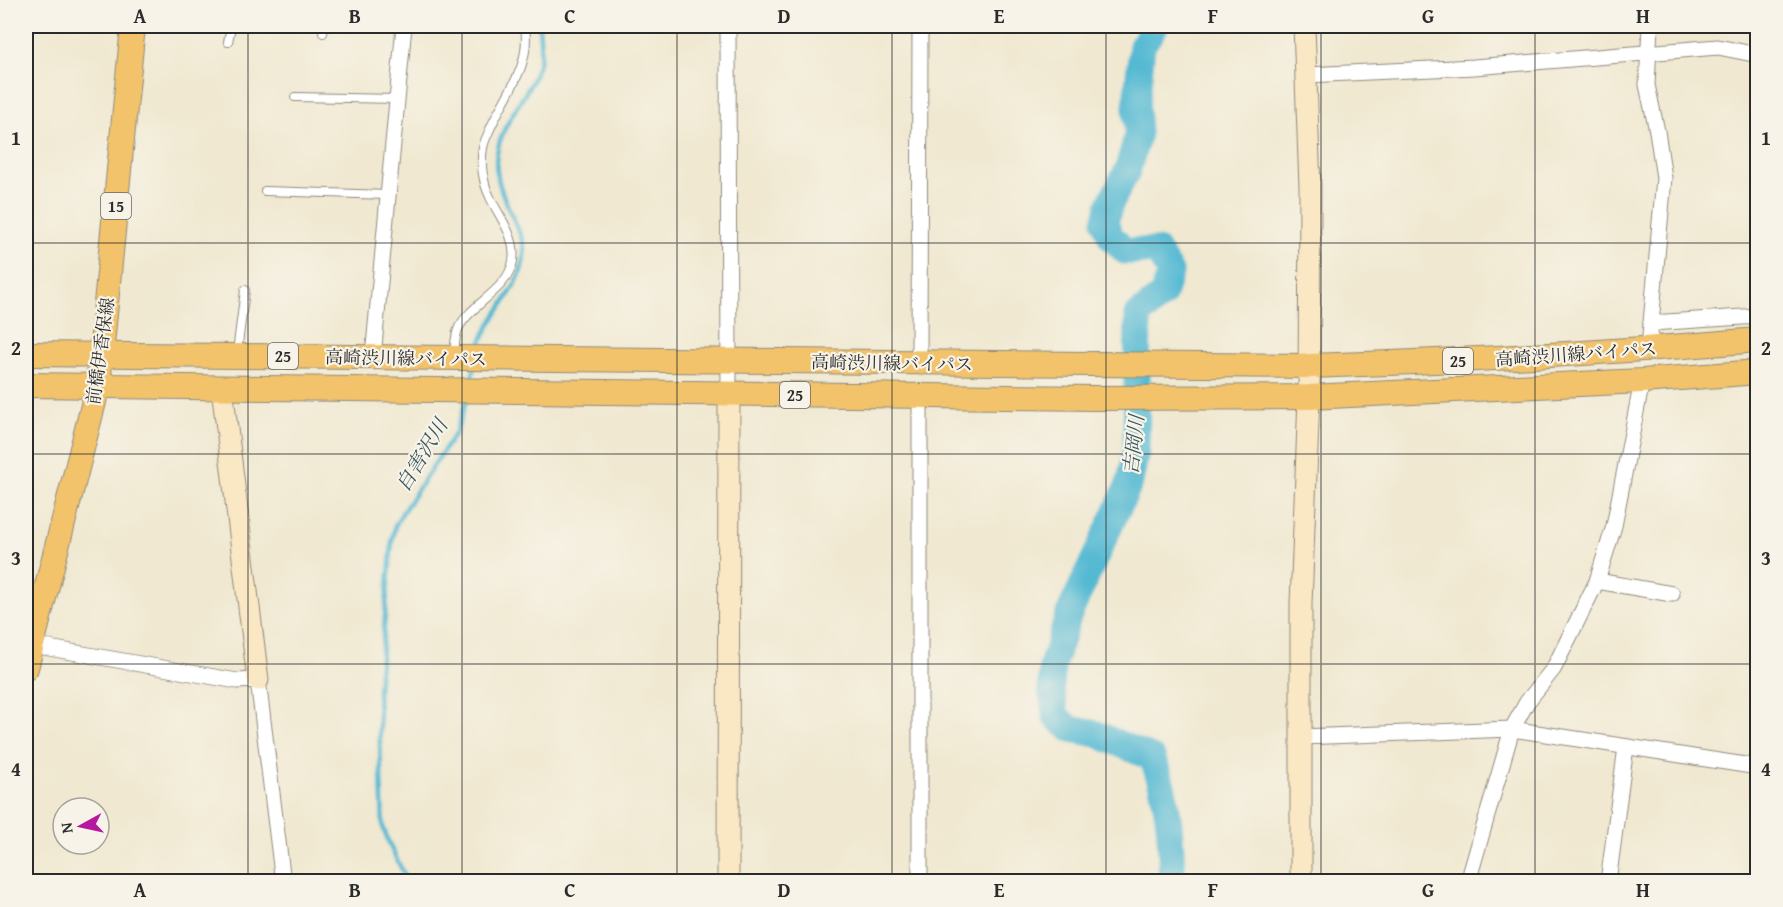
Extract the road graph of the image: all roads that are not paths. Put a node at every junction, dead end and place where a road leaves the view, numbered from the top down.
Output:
1 (134, 26) edge
2 (231, 26) edge
3 (404, 26) edge
4 (525, 26) edge
5 (728, 26) edge
6 (920, 26) edge
7 (1304, 26) edge
8 (1650, 26) edge
9 (228, 42) dead end
10 (1650, 54) junction
11 (1758, 55) edge
12 (1307, 75) junction
13 (295, 97) dead end
14 (397, 99) junction
15 (265, 191) dead end
16 (388, 195) junction
17 (245, 290) dead end
18 (1758, 315) edge
19 (1652, 323) junction
20 (1758, 340) edge
21 (1649, 350) junction
22 (26, 354) edge
23 (102, 354) junction
24 (236, 356) junction
25 (373, 357) junction
26 (459, 358) junction
27 (729, 361) junction
28 (919, 363) junction
29 (1309, 366) junction
30 (1758, 372) edge
31 (1642, 381) junction
32 (26, 385) edge
33 (98, 386) junction
34 (222, 388) junction
35 (729, 394) junction
36 (920, 396) junction
37 (1309, 397) junction
38 (1597, 581) junction
39 (1672, 594) dead end
40 (29, 644) edge
41 (26, 668) edge
42 (258, 680) junction
43 (1512, 729) junction
44 (1300, 737) junction
45 (1626, 747) junction
46 (1758, 766) edge
47 (283, 882) edge
48 (728, 882) edge
49 (920, 882) edge
50 (1300, 882) edge
51 (1468, 882) edge
52 (1608, 882) edge

1 - 23 main road, 前橋伊香保線 / 15
2 - 9 lane
3 - 14 street
4 - 26 lane
5 - 27 street
6 - 28 street
7 - 12 street
8 - 10 street
10 - 11 street
10 - 12 street
10 - 19 street
12 - 29 street
13 - 14 lane
14 - 16 street
15 - 16 lane
16 - 25 street
17 - 24 lane
18 - 19 street
19 - 21 street
20 - 21 main road, 高崎渋川線バイパス / 25
21 - 29 main road, 高崎渋川線バイパス / 25
22 - 23 main road, 高崎渋川線バイパス / 25
23 - 24 main road, 高崎渋川線バイパス / 25
23 - 33 main road, 前橋伊香保線 / 15
24 - 25 main road, 高崎渋川線バイパス / 25
25 - 26 main road, 高崎渋川線バイパス / 25
26 - 27 main road, 高崎渋川線バイパス / 25
27 - 28 main road, 高崎渋川線バイパス / 25
27 - 35 street
28 - 29 main road, 高崎渋川線バイパス / 25
29 - 37 street
30 - 31 main road, 高崎渋川線バイパス / 25
31 - 37 main road, 高崎渋川線バイパス / 25
31 - 38 street
32 - 33 main road, 高崎渋川線バイパス / 25
33 - 34 main road, 高崎渋川線バイパス / 25
33 - 40 main road, 前橋伊香保線 / 15
34 - 35 main road, 高崎渋川線バイパス / 25
34 - 42 street
35 - 36 main road, 高崎渋川線バイパス / 25
35 - 48 street
36 - 37 main road, 高崎渋川線バイパス / 25
36 - 49 street
37 - 44 street
38 - 39 street
38 - 43 street
40 - 41 main road, 前橋伊香保線 / 15
40 - 42 street
42 - 47 street
43 - 44 street
43 - 45 street
43 - 51 street
44 - 50 street
45 - 46 street
45 - 52 street

